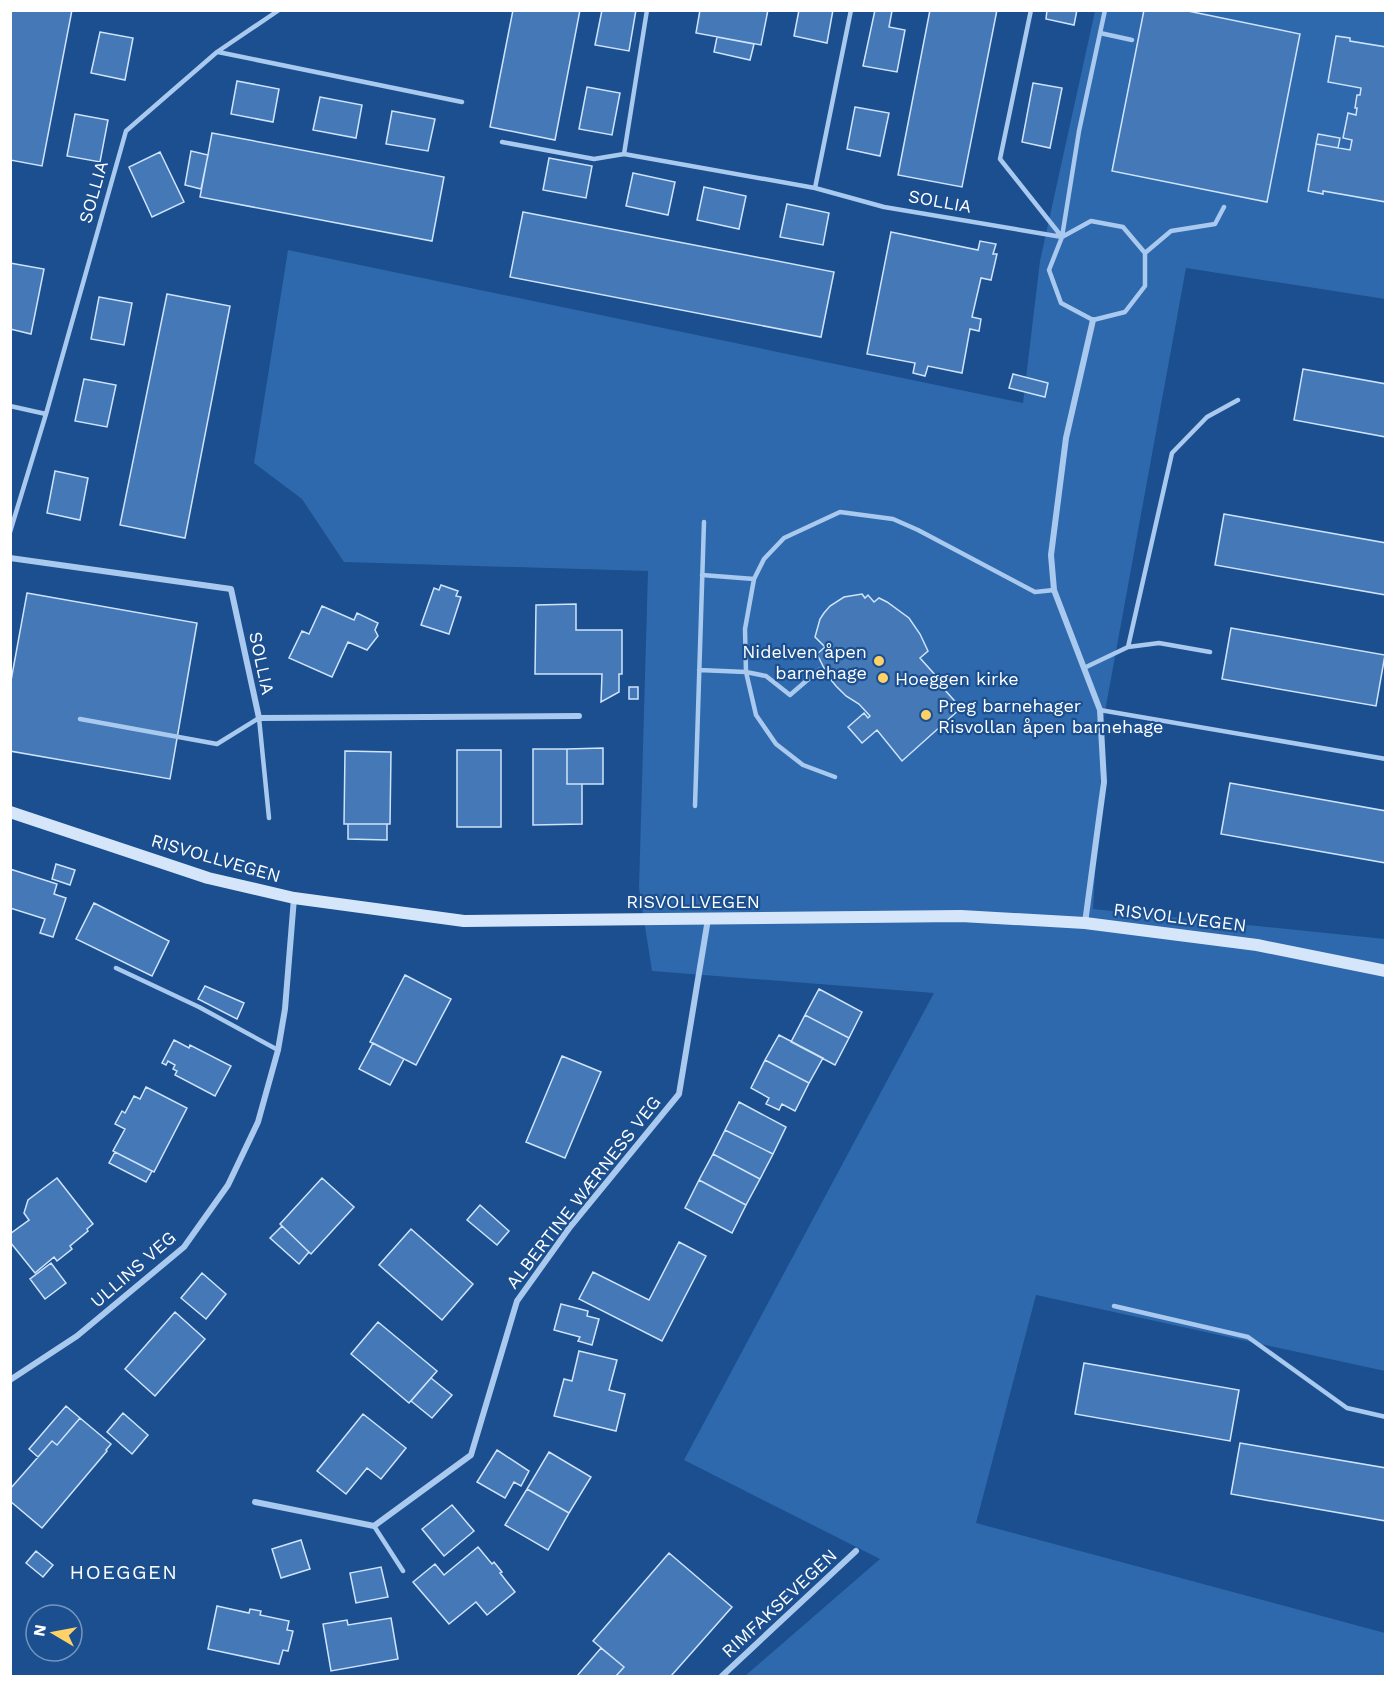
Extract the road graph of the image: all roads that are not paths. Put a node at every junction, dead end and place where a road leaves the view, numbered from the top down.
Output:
1 (279, 10) edge
2 (647, 10) edge
3 (851, 10) edge
4 (1031, 10) edge
5 (1105, 10) edge
6 (1100, 33) junction
7 (1132, 40) dead end
8 (217, 52) junction
9 (462, 102) dead end
10 (502, 142) dead end
11 (624, 154) junction
12 (815, 188) junction
13 (1224, 207) dead end
14 (1062, 237) junction
15 (1145, 253) junction
16 (1093, 320) junction
17 (1238, 400) dead end
18 (10, 406) edge
19 (46, 414) junction
20 (704, 522) dead end
21 (10, 532) edge
22 (10, 558) edge
23 (702, 575) junction
24 (754, 579) junction
25 (1054, 590) junction
26 (1128, 647) junction
27 (1210, 652) dead end
28 (1084, 668) junction
29 (699, 670) junction
30 (819, 670) dead end
31 (746, 672) junction
32 (1100, 710) junction
33 (579, 716) dead end
34 (259, 718) junction
35 (80, 719) dead end
36 (1386, 759) edge
37 (835, 777) dead end
38 (695, 806) dead end
39 (10, 812) edge
40 (269, 818) dead end
41 (294, 898) junction
42 (708, 919) junction
43 (1084, 923) junction
44 (116, 968) dead end
45 (1386, 971) edge
46 (278, 1050) junction
47 (1114, 1306) dead end
48 (10, 1380) edge
49 (1386, 1417) edge
50 (255, 1502) dead end
51 (374, 1526) junction
52 (856, 1551) dead end
53 (403, 1571) dead end
54 (722, 1677) edge

1 - 8 lane, SOLLIA
2 - 11 lane
3 - 12 lane
4 - 14 lane
5 - 6 lane
6 - 7 lane
6 - 14 lane
8 - 9 lane
8 - 19 lane, SOLLIA
10 - 11 lane, SOLLIA
11 - 12 lane, SOLLIA
12 - 14 lane, SOLLIA
13 - 15 lane
14 - 15 lane
14 - 16 lane
15 - 16 lane
16 - 25 street
17 - 26 lane
18 - 19 lane
19 - 21 lane, SOLLIA
20 - 23 lane
22 - 34 street, SOLLIA
23 - 24 lane
23 - 29 lane
24 - 25 lane
24 - 31 lane
25 - 28 street
26 - 27 lane
26 - 28 lane
28 - 32 street
29 - 31 lane
29 - 38 lane
30 - 31 lane
31 - 37 lane
32 - 36 lane
32 - 43 street
33 - 34 street, SOLLIA
34 - 35 lane
34 - 40 lane
39 - 41 street, RISVOLLVEGEN
41 - 42 street, RISVOLLVEGEN
41 - 46 street, ULLINS VEG
42 - 43 street, RISVOLLVEGEN
42 - 51 street, ALBERTINE WÆRNESS VEG
43 - 45 street, RISVOLLVEGEN
44 - 46 lane
46 - 48 street, ULLINS VEG
47 - 49 lane
50 - 51 street
51 - 53 lane
52 - 54 street, RIMFAKSEVEGEN

